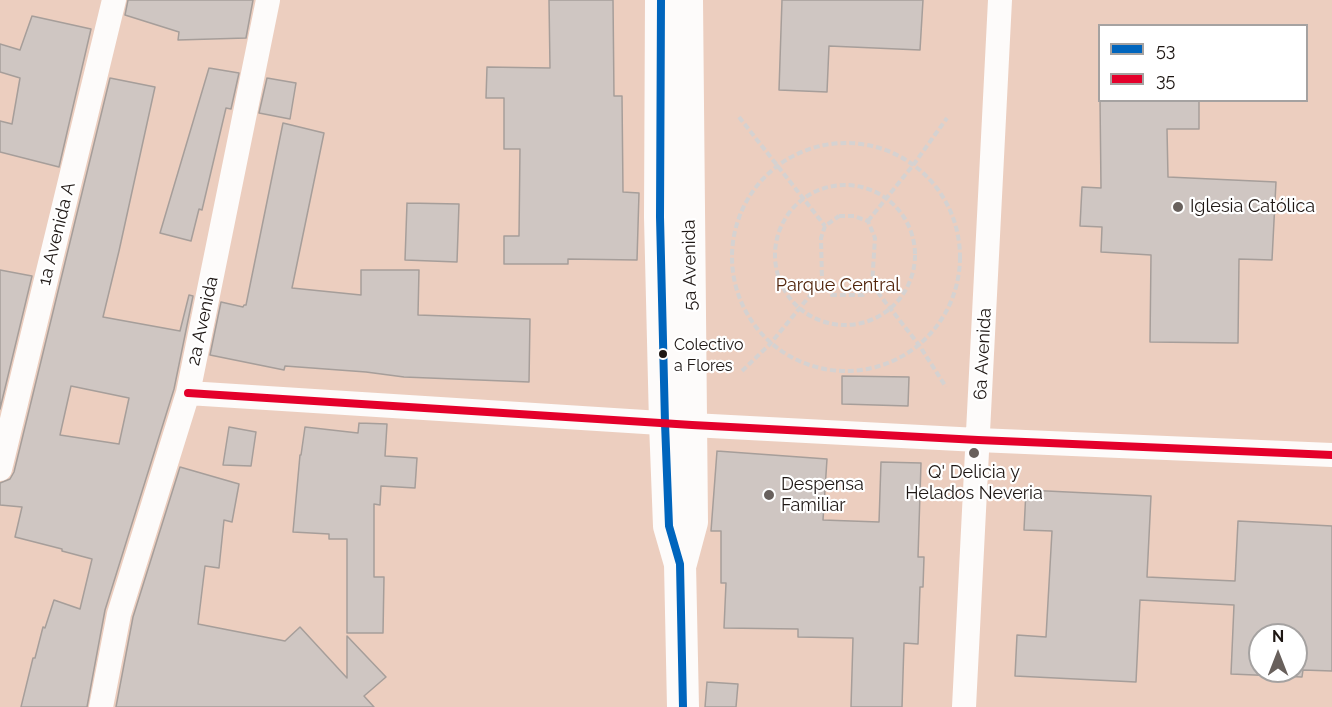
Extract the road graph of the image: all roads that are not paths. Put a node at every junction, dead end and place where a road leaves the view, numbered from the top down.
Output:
1 (114, 0) edge
2 (268, 0) edge
3 (661, 0) edge
4 (687, 0) edge
5 (1000, 0) edge
6 (188, 393) junction
7 (678, 424) junction
8 (978, 440) junction
9 (1332, 455) edge
10 (0, 469) edge
11 (101, 707) edge
12 (683, 707) edge
13 (964, 707) edge

1 - 10 street, 1a Avenida A
2 - 6 street, 2a Avenida
3 - 7 street, 5a Avenida
4 - 7 street, 5a Avenida
5 - 8 street, 6a Avenida
6 - 7 street
6 - 11 street, 2a Avenida
7 - 8 street
7 - 12 street, 5a Avenida
8 - 9 street
8 - 13 street, 6a Avenida

